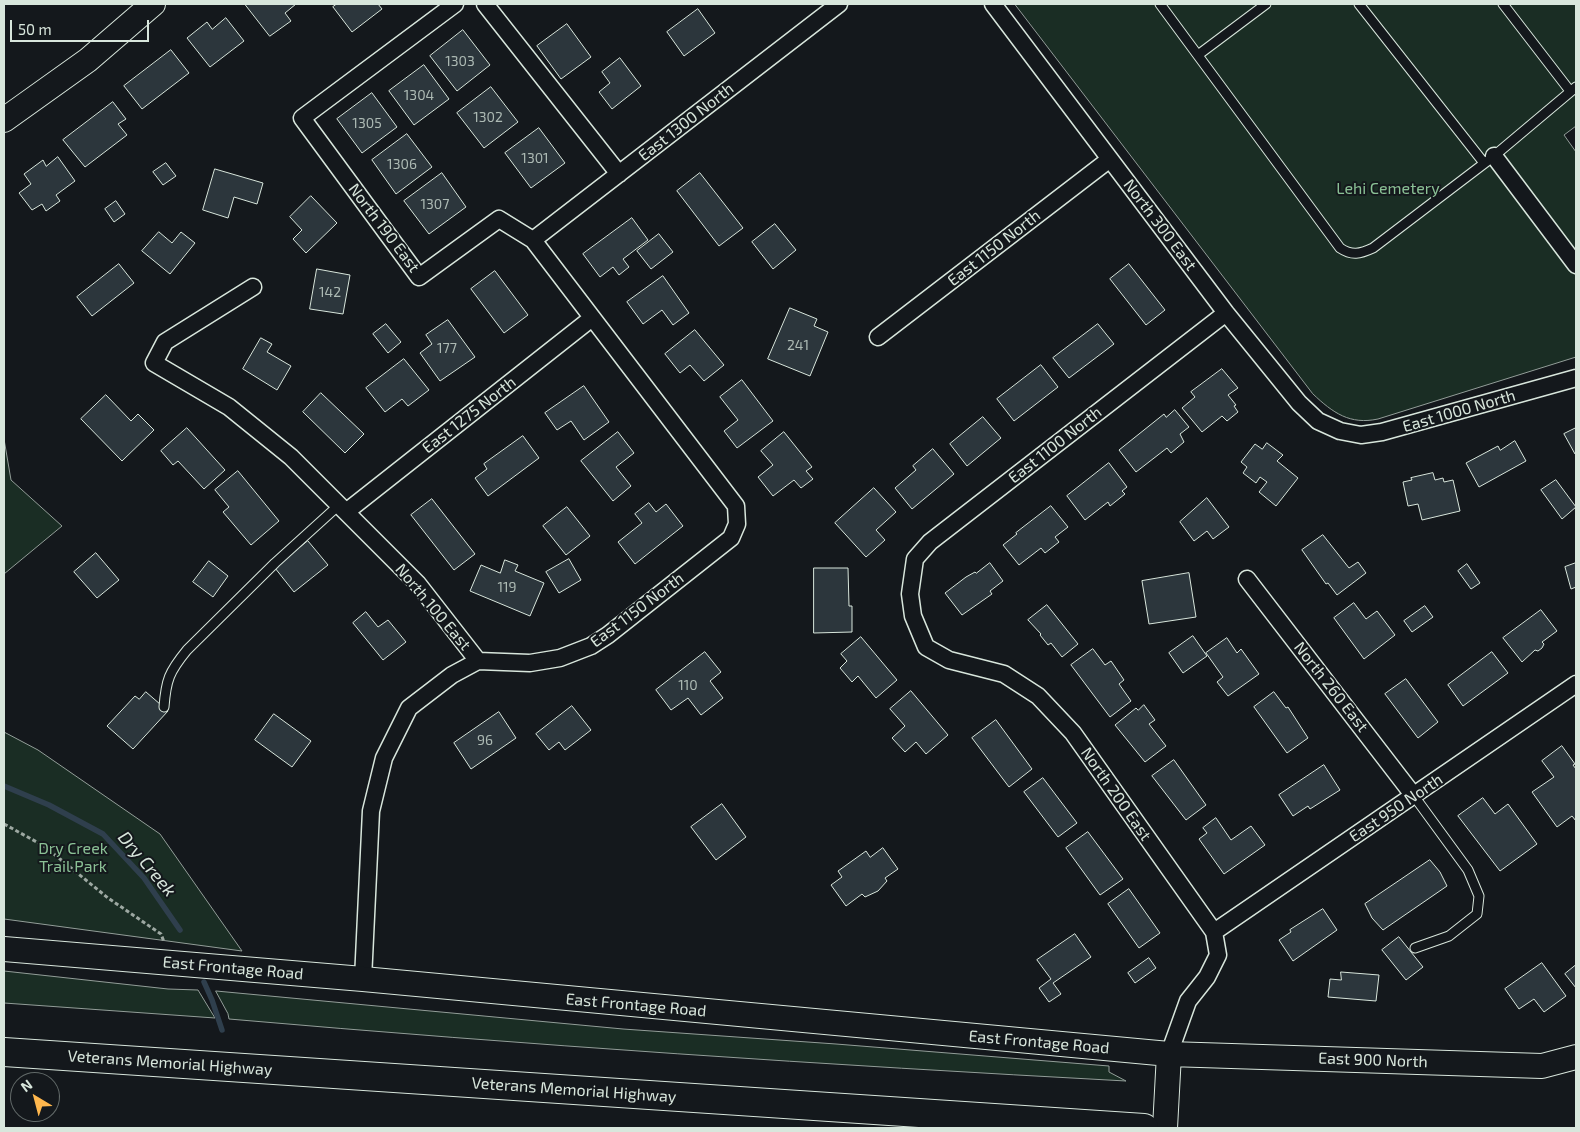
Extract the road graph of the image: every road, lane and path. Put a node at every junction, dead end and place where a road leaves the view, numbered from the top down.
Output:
1 (153, 4) edge
2 (455, 4) edge
3 (485, 4) edge
4 (838, 4) edge
5 (993, 4) edge
6 (1160, 4) edge
7 (1266, 4) edge
8 (1359, 4) edge
9 (1503, 4) edge
10 (1198, 55) junction
11 (1573, 89) edge
12 (4, 120) edge
13 (1110, 159) junction
14 (1489, 160) junction
15 (619, 174) junction
16 (534, 240) junction
17 (1576, 265) edge
18 (253, 287) dead end
19 (1226, 313) junction
20 (592, 318) junction
21 (878, 337) dead end
22 (1576, 378) edge
23 (1340, 431) joint
24 (342, 509) junction
25 (737, 512) joint
26 (1247, 579) dead end
27 (910, 594) joint
28 (478, 661) junction
29 (1576, 684) edge
30 (164, 707) dead end
31 (1414, 796) junction
32 (4, 824) edge
33 (1214, 932) junction
34 (166, 948) dead end
35 (1415, 948) dead end
36 (4, 949) edge
37 (363, 979) junction
38 (4, 1052) edge
39 (1169, 1054) junction
40 (1576, 1057) edge
41 (1144, 1128) edge
42 (1165, 1128) edge

1 - 12 street
2 - 16 street, North 190 East
3 - 15 street
4 - 15 street, East 1300 North
5 - 13 street, North 300 East
6 - 10 lane
7 - 10 lane
8 - 14 lane
9 - 11 lane
10 - 14 lane
11 - 14 lane
13 - 19 street, North 300 East
13 - 21 street, East 1150 North
14 - 17 street
15 - 16 street, East 1300 North
16 - 20 street, North 190 East
18 - 24 street, North 100 East
19 - 23 street, North 300 East
19 - 27 street, East 1100 North
20 - 24 street, East 1275 North
20 - 25 street, North 190 East
22 - 23 street, East 1000 North
24 - 28 street, North 100 East
24 - 30 lane
25 - 28 street, East 1150 North
26 - 31 street, North 260 East
27 - 33 street, North 200 East
28 - 37 street, North 100 East
29 - 31 street, East 950 North
31 - 33 street, East 950 North
31 - 35 lane
32 - 34 path
33 - 39 street, North 200 East
36 - 37 street, East Frontage Road
37 - 39 street, East Frontage Road
38 - 41 highway, Veterans Memorial Highway
39 - 40 street, East 900 North
39 - 42 street

